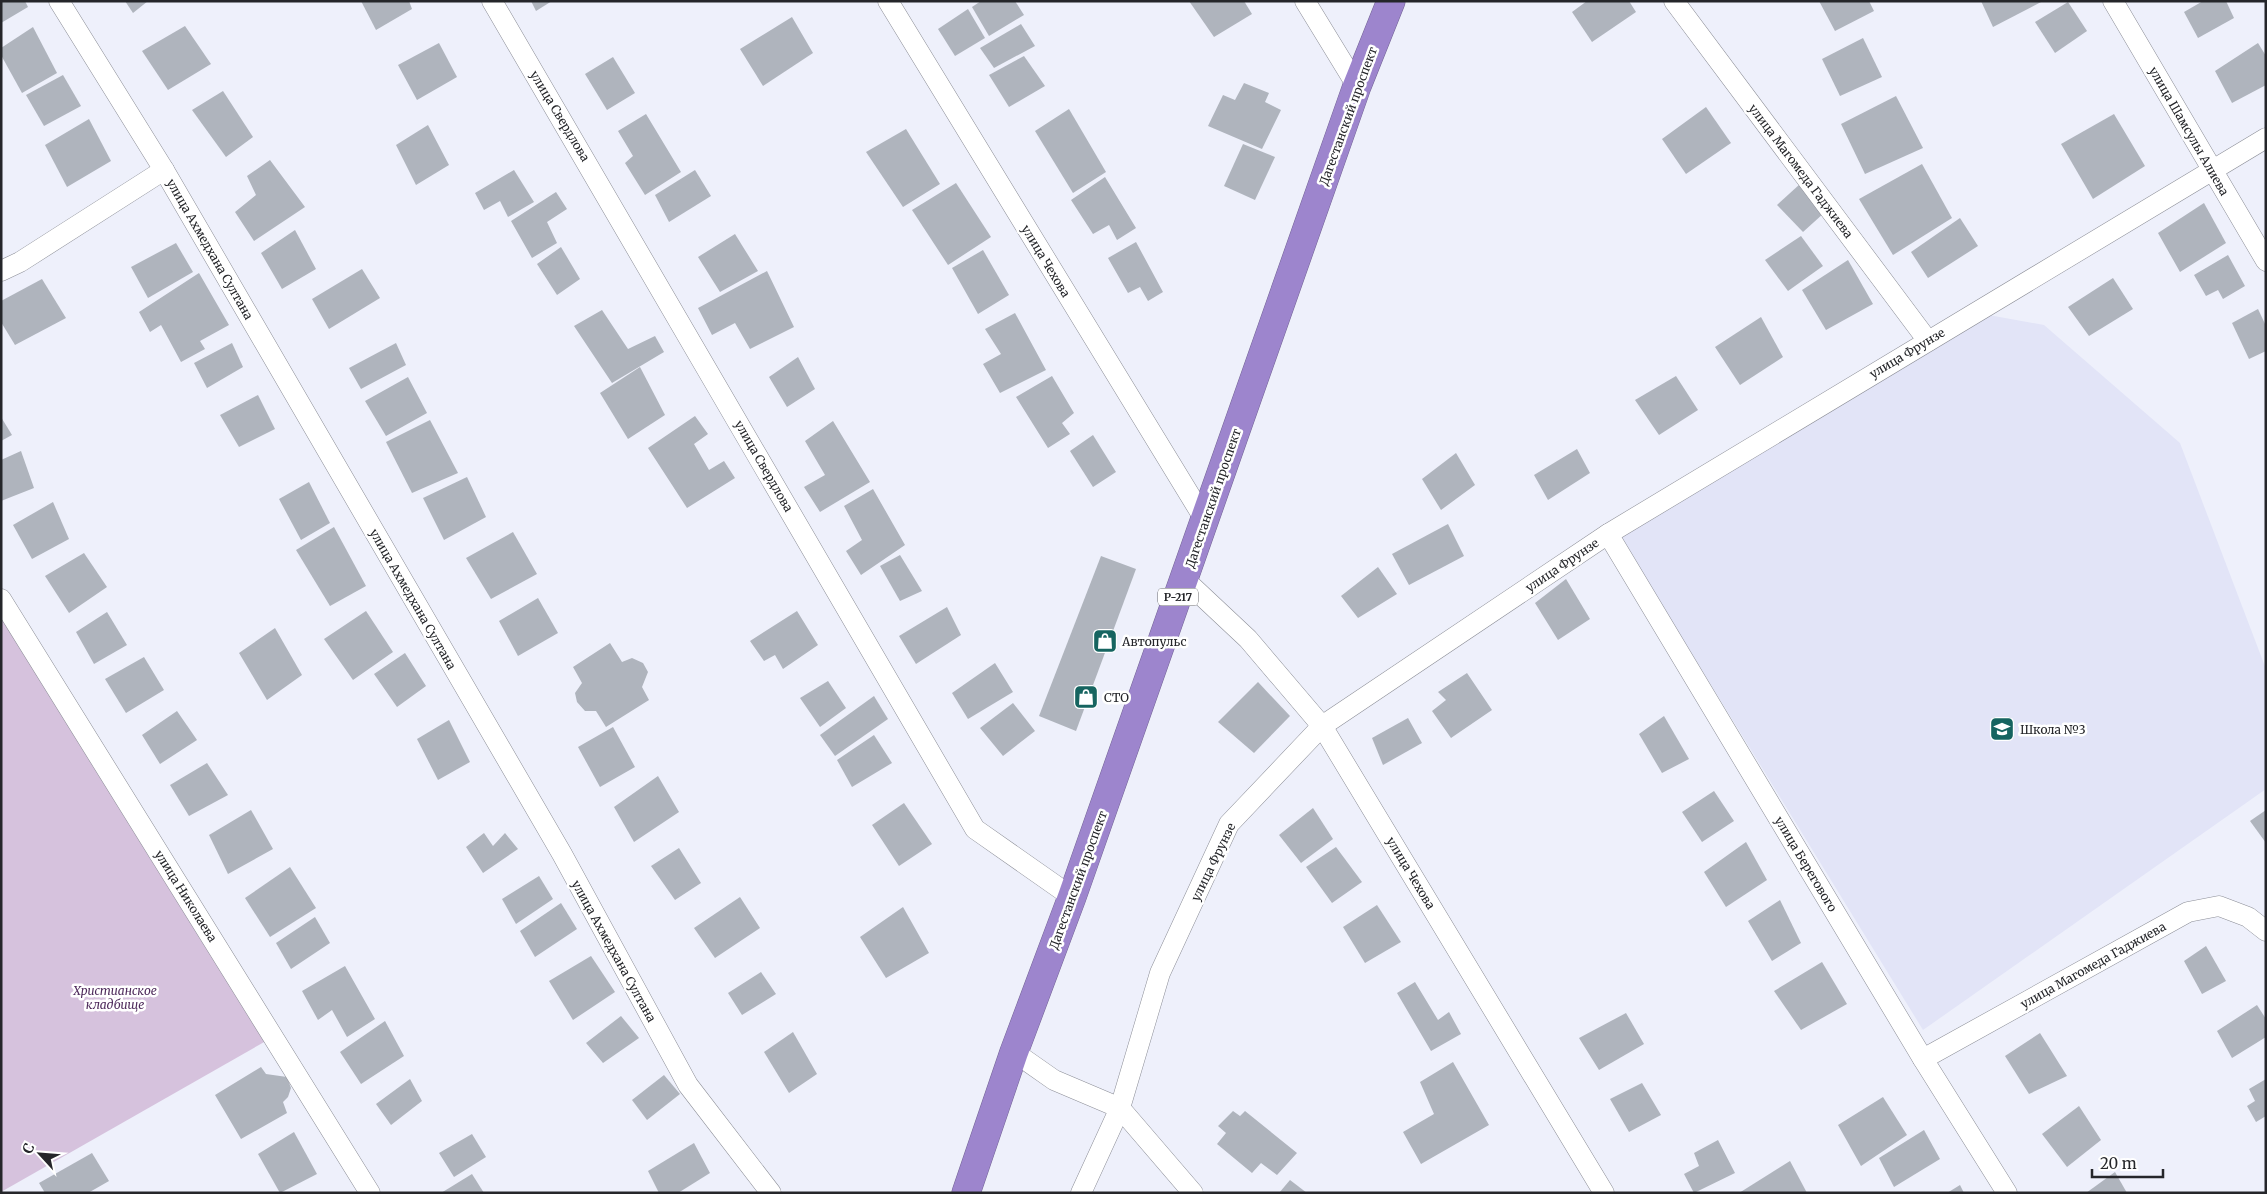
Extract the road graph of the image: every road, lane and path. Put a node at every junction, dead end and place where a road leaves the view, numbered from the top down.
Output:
1 (59, 1) edge
2 (492, 1) edge
3 (888, 1) edge
4 (1305, 1) edge
5 (1390, 1) edge
6 (1674, 1) edge
7 (2113, 1) edge
8 (1358, 86) junction
9 (2266, 138) edge
10 (164, 170) junction
11 (2213, 171) junction
12 (2266, 261) edge
13 (1, 271) edge
14 (1928, 341) junction
15 (1205, 520) junction
16 (1608, 534) junction
17 (1184, 579) junction
18 (1, 599) edge
19 (1322, 726) junction
20 (1072, 897) junction
21 (2266, 930) edge
22 (1014, 1052) junction
23 (1923, 1059) junction
24 (1120, 1108) junction
25 (370, 1193) edge
26 (771, 1193) edge
27 (966, 1193) edge
28 (1081, 1193) edge
29 (1193, 1193) edge
30 (1604, 1193) edge
31 (2006, 1193) edge

1 - 10 street, улица Ахмедхана Султана
2 - 20 street, улица Свердлова
3 - 15 street, улица Чехова
4 - 8 street
5 - 8 highway, Дагестанский проспект / Р-217
6 - 14 street, улица Магомеда Гаджиева
7 - 11 street, улица Шамсулы Алиева
8 - 15 highway, Дагестанский проспект / Р-217
9 - 11 street, улица Фрунзе
10 - 13 street
10 - 26 street, улица Ахмедхана Султана
11 - 12 street, улица Шамсулы Алиева
11 - 14 street, улица Фрунзе
14 - 16 street, улица Фрунзе
15 - 17 highway, Дагестанский проспект / Р-217
16 - 19 street, улица Фрунзе
16 - 23 street, улица Берегового
17 - 19 street, улица Чехова
17 - 20 highway, Дагестанский проспект / Р-217
18 - 25 street, улица Николаева
19 - 24 street, улица Фрунзе
19 - 30 street, улица Чехова
20 - 22 highway, Дагестанский проспект / Р-217
21 - 23 street, улица Магомеда Гаджиева
22 - 24 street
22 - 27 highway, Дагестанский проспект / Р-217
23 - 31 street, улица Берегового
24 - 28 street, улица Фрунзе
24 - 29 street

